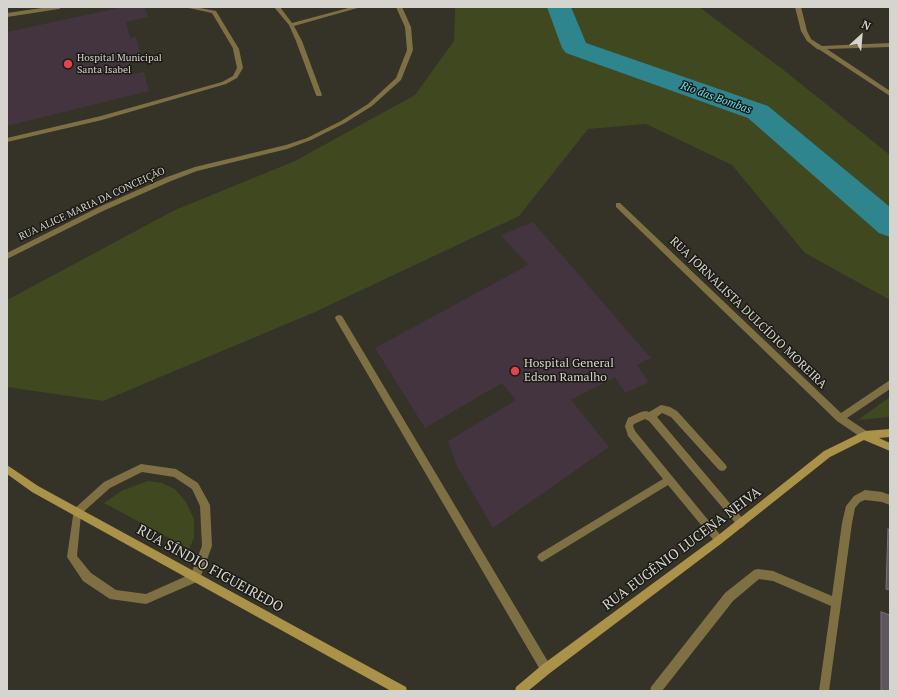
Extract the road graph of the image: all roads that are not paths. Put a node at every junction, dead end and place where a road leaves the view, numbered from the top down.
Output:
1 (59, 7) edge
2 (187, 7) edge
3 (277, 7) edge
4 (358, 7) edge
5 (399, 7) edge
6 (798, 7) edge
7 (7, 15) edge
8 (291, 25) junction
9 (890, 45) edge
10 (819, 48) junction
11 (890, 94) edge
12 (318, 95) dead end
13 (7, 140) edge
14 (618, 205) dead end
15 (7, 256) edge
16 (339, 318) dead end
17 (890, 384) edge
18 (650, 417) junction
19 (840, 418) junction
20 (890, 433) edge
21 (865, 435) junction
22 (890, 447) edge
23 (722, 467) dead end
24 (7, 469) edge
25 (669, 480) junction
26 (890, 500) edge
27 (78, 512) junction
28 (741, 523) junction
29 (719, 540) junction
30 (542, 557) dead end
31 (195, 577) junction
32 (836, 604) junction
33 (546, 669) junction
34 (402, 691) edge
35 (520, 691) edge
36 (655, 691) edge
37 (824, 691) edge

1 - 7 street
2 - 13 street
3 - 8 street
4 - 8 street
5 - 15 street, RUA ALICE MARIA DA CONCEIÇÃO
6 - 10 street
8 - 12 street
9 - 10 street
10 - 11 street
14 - 19 street, RUA JORNALISTA DULCÍDIO MOREIRA
16 - 33 street
17 - 19 street
18 - 23 street
18 - 25 street
18 - 28 street
19 - 21 street, RUA JORNALISTA DULCÍDIO MOREIRA
20 - 21 main road
21 - 22 main road
21 - 28 main road, RUA EUGÊNIO LUCENA NEIVA
24 - 27 main road, RUA SÍNDIO FIGUEIREDO
25 - 29 street
25 - 30 street
26 - 32 street
27 - 31 main road, RUA SÍNDIO FIGUEIREDO
27 - 31 street
27 - 31 street
28 - 29 main road, RUA EUGÊNIO LUCENA NEIVA
29 - 33 main road, RUA EUGÊNIO LUCENA NEIVA
31 - 34 main road, RUA SÍNDIO FIGUEIREDO
32 - 36 street
32 - 37 street
33 - 35 main road, RUA EUGÊNIO LUCENA NEIVA

